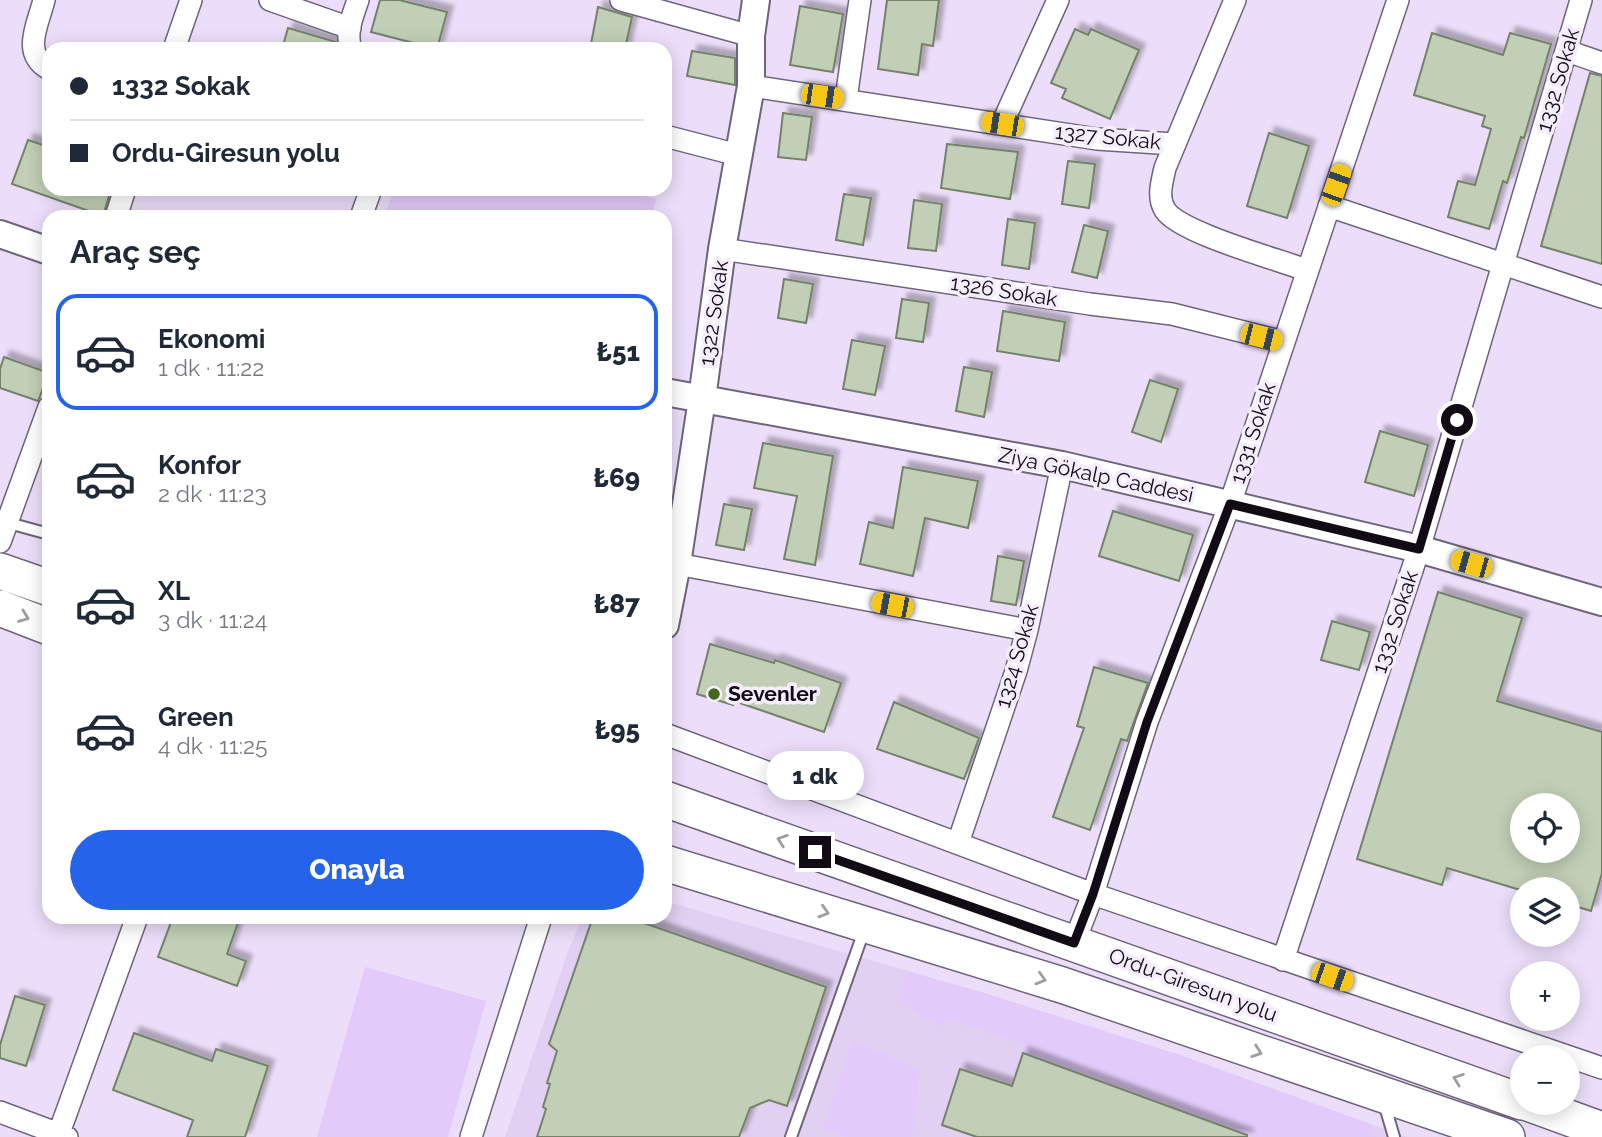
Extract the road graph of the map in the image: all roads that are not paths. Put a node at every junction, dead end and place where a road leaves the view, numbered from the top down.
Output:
1 (44, 0) edge
2 (191, 0) edge
3 (270, 0) edge
4 (358, 0) edge
5 (621, 0) edge
6 (756, 0) edge
7 (860, 0) edge
8 (1058, 0) edge
9 (1236, 0) edge
10 (1398, 0) edge
11 (1581, 0) edge
12 (751, 36) junction
13 (350, 39) edge
14 (176, 42) edge
15 (1567, 51) junction
16 (1602, 63) edge
17 (42, 64) edge
18 (751, 86) junction
19 (846, 99) junction
20 (1002, 124) junction
21 (672, 138) edge
22 (1174, 144) junction
23 (738, 155) junction
24 (1329, 206) junction
25 (0, 234) edge
26 (42, 249) edge
27 (722, 249) junction
28 (1503, 265) junction
29 (1306, 270) junction
30 (1602, 297) edge
31 (1284, 342) junction
32 (672, 393) edge
33 (702, 399) junction
34 (42, 425) edge
35 (1062, 465) junction
36 (1230, 504) junction
37 (3, 528) edge
38 (42, 533) edge
39 (1419, 549) junction
40 (677, 564) junction
41 (0, 571) edge
42 (42, 586) edge
43 (672, 589) edge
44 (1602, 602) edge
45 (0, 608) edge
46 (42, 624) edge
47 (1027, 630) junction
48 (672, 737) edge
49 (672, 801) edge
50 (958, 843) junction
51 (672, 865) edge
52 (1093, 894) junction
53 (135, 924) edge
54 (539, 924) edge
55 (866, 925) junction
56 (1074, 943) junction
57 (1283, 960) junction
58 (1602, 1068) edge
59 (1381, 1094) junction
60 (1510, 1097) edge
61 (0, 1112) edge
62 (1560, 1115) edge
63 (1602, 1130) edge
64 (63, 1135) edge
65 (471, 1137) edge
66 (791, 1137) edge
67 (1394, 1137) edge
68 (1507, 1137) edge

1 - 17 street
2 - 14 street
3 - 13 street
4 - 13 street
5 - 12 street
6 - 12 street, 1322 Sokak
7 - 19 street
8 - 20 street
9 - 22 street
10 - 24 street, 1331 Sokak
11 - 15 street, 1332 Sokak
12 - 18 street, 1322 Sokak
15 - 16 street
15 - 28 street, 1332 Sokak
18 - 19 street, 1327 Sokak
18 - 23 street, 1322 Sokak
19 - 20 street, 1327 Sokak
20 - 22 street, 1327 Sokak
21 - 23 street
22 - 29 street
23 - 27 street, 1322 Sokak
24 - 28 street
24 - 29 street, 1331 Sokak
25 - 26 street
27 - 31 street, 1326 Sokak
27 - 33 street, 1322 Sokak
28 - 30 street
28 - 39 street, 1332 Sokak
29 - 31 street, 1331 Sokak
31 - 36 street, 1331 Sokak
32 - 33 street, Ziya Gökalp Caddesi
33 - 35 street, Ziya Gökalp Caddesi
33 - 40 street, 1322 Sokak
34 - 37 street
35 - 36 street, Ziya Gökalp Caddesi
35 - 47 street, 1324 Sokak
36 - 39 street, Ziya Gökalp Caddesi
36 - 52 street, 1331 Sokak
37 - 38 lane
39 - 44 street, Ziya Gökalp Caddesi
39 - 57 street, 1332 Sokak
40 - 43 street, 1322 Sokak
40 - 47 street
41 - 42 highway
45 -> 46 highway
47 - 50 street, 1324 Sokak
48 - 50 street
56 -> 49 highway, Ordu-Giresun yolu
50 - 52 street
51 -> 55 highway, Ordu-Giresun yolu
52 - 56 street, 1331 Sokak
52 - 57 street
53 - 64 street
54 - 65 street
55 -> 59 highway, Ordu-Giresun yolu
55 - 66 lane
60 -> 56 highway, Ordu-Giresun yolu
57 - 58 street
59 - 67 lane
59 - 68 highway, Ordu-Giresun yolu
61 - 64 street
62 - 63 highway, Ordu-Giresun yolu

